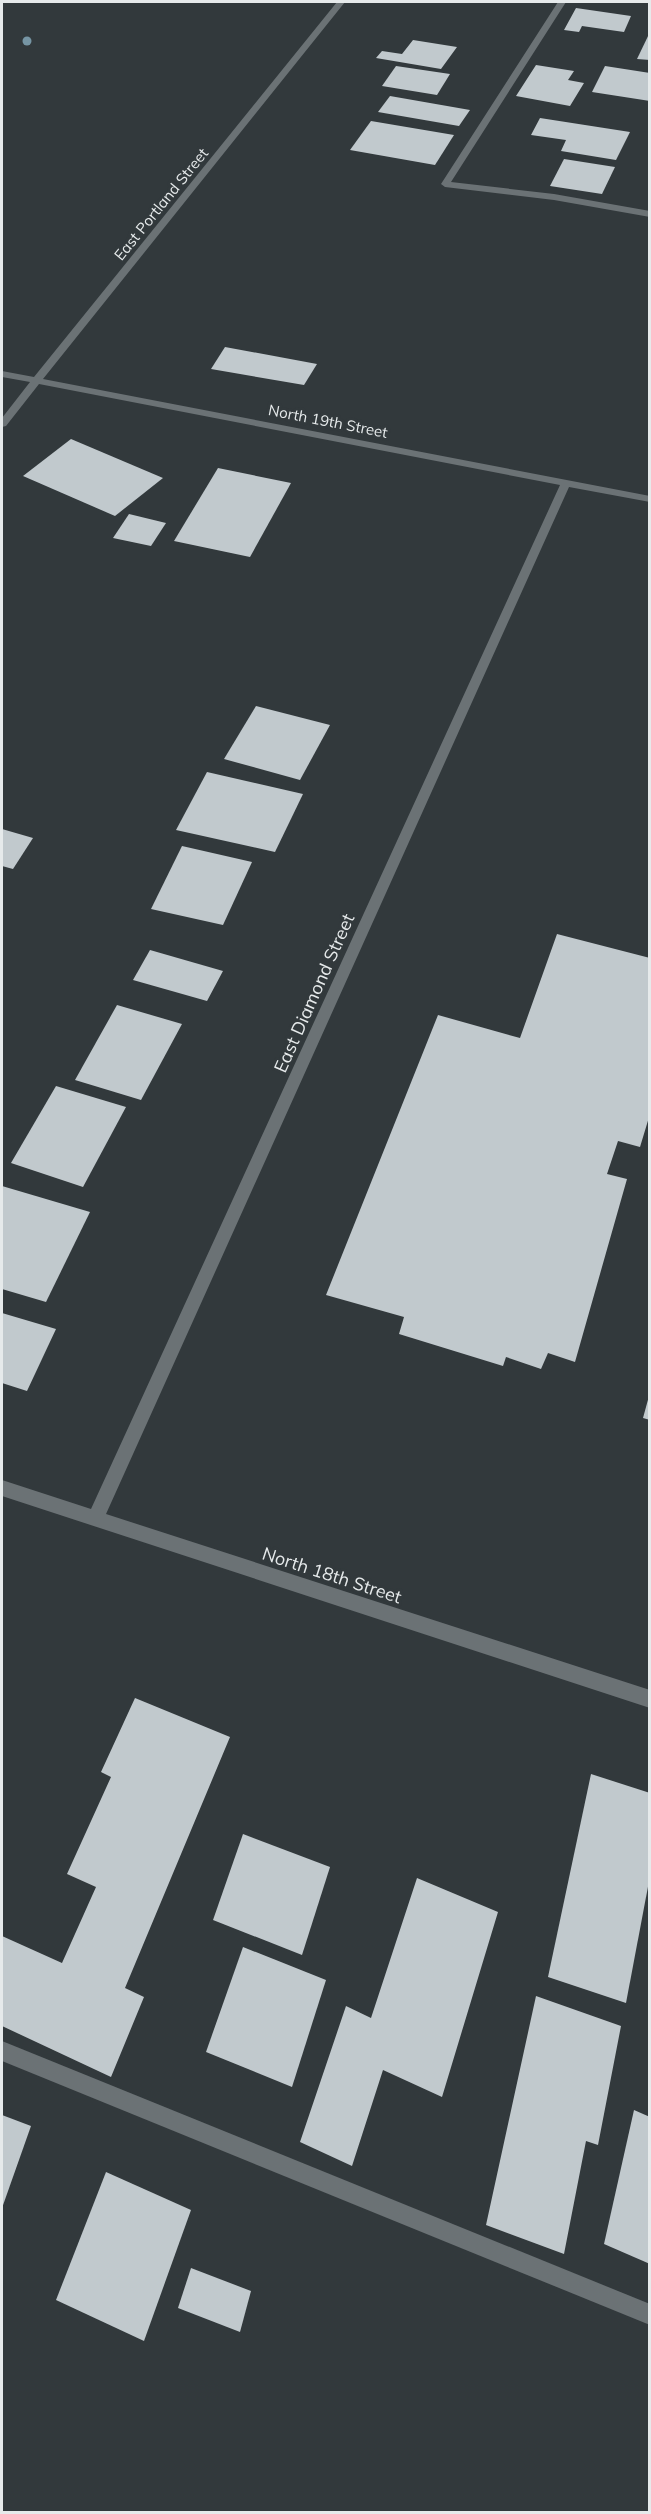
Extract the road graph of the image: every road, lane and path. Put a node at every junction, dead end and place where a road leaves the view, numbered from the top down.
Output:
1 (341, 2) edge
2 (562, 2) edge
3 (650, 214) edge
4 (2, 374) edge
5 (36, 381) junction
6 (2, 424) edge
7 (566, 482) junction
8 (650, 499) edge
9 (2, 1488) edge
10 (96, 1519) junction
11 (650, 1699) edge
12 (2, 2050) edge
13 (650, 2315) edge

1 - 5 street, East Portland Street
2 - 3 street
4 - 5 street, North 19th Street
5 - 6 street, East Portland Street
5 - 7 street, North 19th Street
7 - 8 street, North 19th Street
7 - 10 street, East Diamond Street
9 - 10 street, North 18th Street
10 - 11 street, North 18th Street
12 - 13 street

